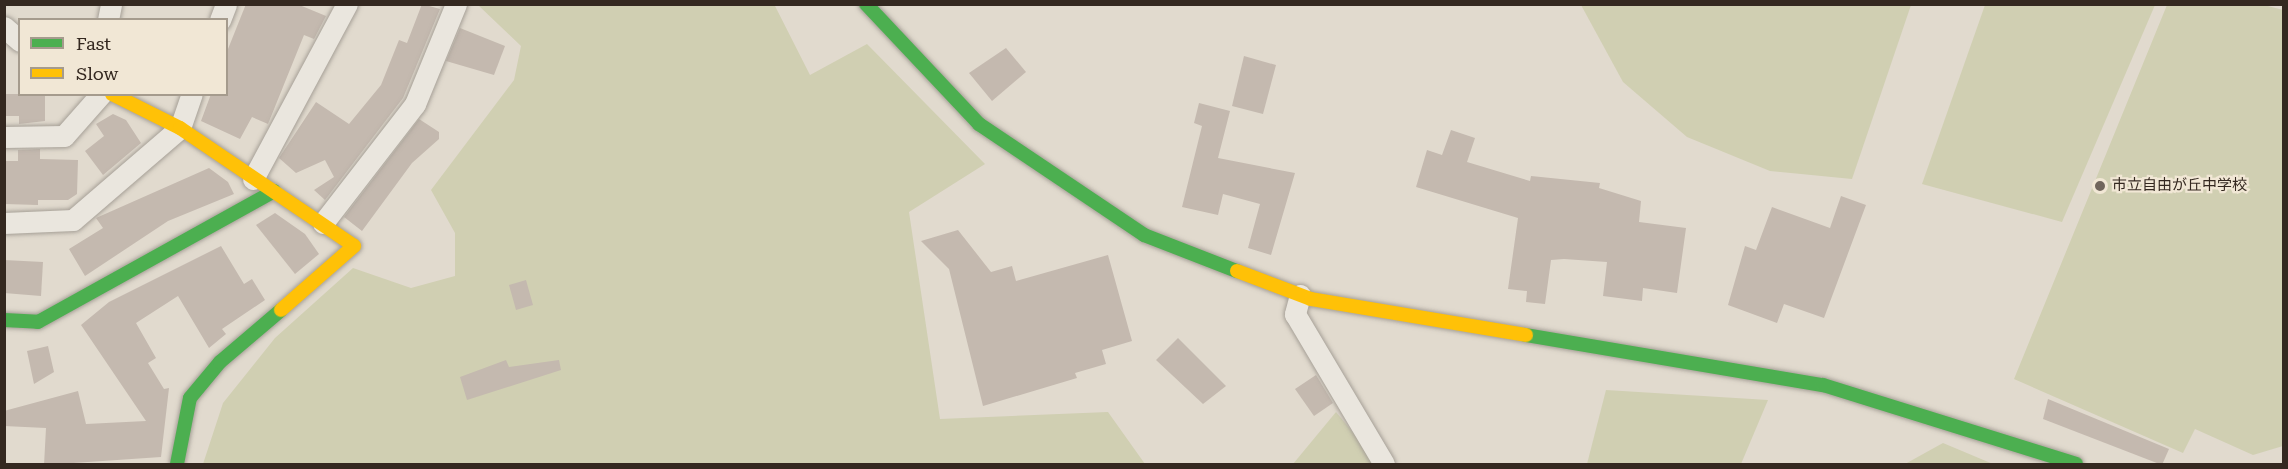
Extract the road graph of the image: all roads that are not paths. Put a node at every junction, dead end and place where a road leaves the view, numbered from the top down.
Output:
1 (348, 4) edge
2 (456, 4) edge
3 (866, 4) edge
4 (4, 27) edge
5 (18, 39) edge
6 (99, 96) edge
7 (116, 96) edge
8 (191, 96) edge
9 (180, 128) junction
10 (4, 137) edge
11 (253, 179) junction
12 (274, 191) junction
13 (4, 223) edge
14 (323, 223) junction
15 (1300, 295) junction
16 (4, 320) edge
17 (177, 465) edge
18 (1384, 465) edge
19 (2076, 465) edge

1 - 11 street
2 - 14 street
3 - 15 street
4 - 5 street
6 - 10 street
7 - 9 street
8 - 9 street
9 - 11 street
9 - 13 street
11 - 12 street
12 - 14 street
12 - 16 street
14 - 17 street
15 - 18 street
15 - 19 street

